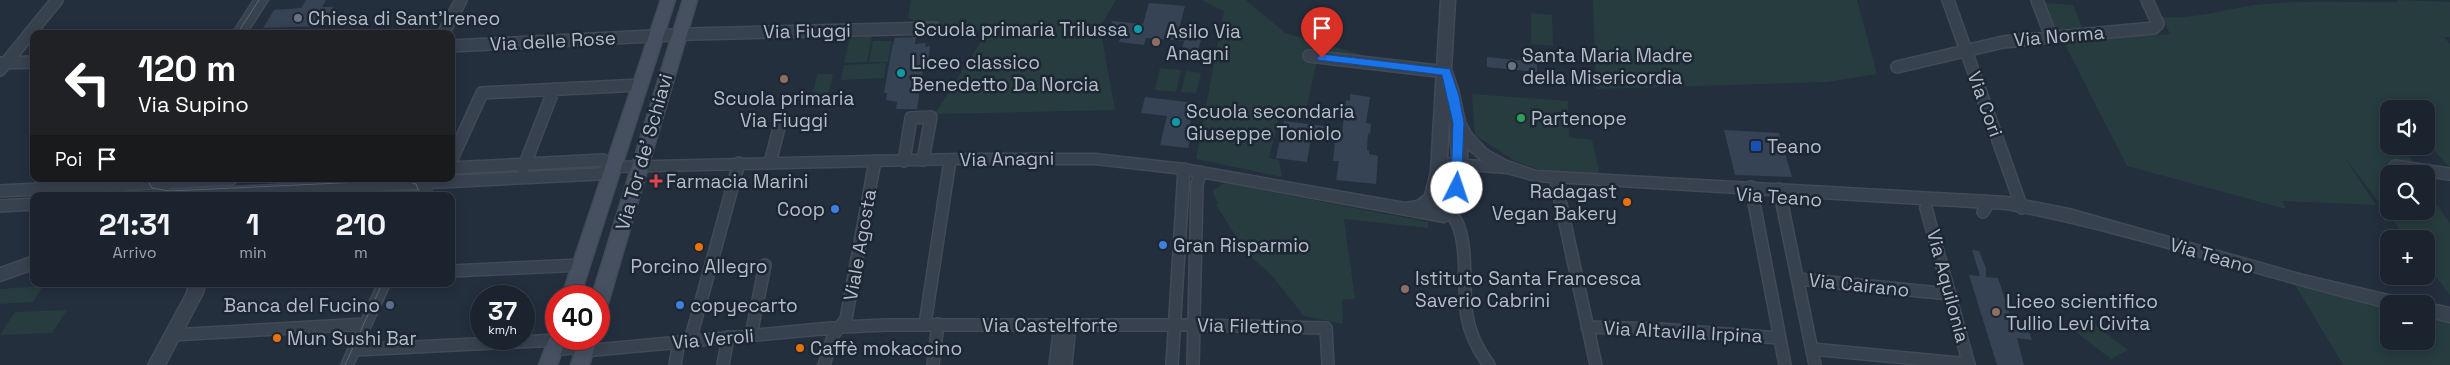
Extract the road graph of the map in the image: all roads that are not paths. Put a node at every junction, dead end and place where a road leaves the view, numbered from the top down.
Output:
1 (57, 0) edge
2 (261, 0) edge
3 (461, 0) edge
4 (668, 0) edge
5 (690, 0) edge
6 (1448, 0) edge
7 (1948, 0) edge
8 (2037, 0) edge
9 (2147, 0) edge
10 (935, 28) dead end
11 (32, 30) edge
12 (242, 30) edge
13 (445, 30) edge
14 (30, 32) edge
15 (678, 36) junction
16 (2052, 36) junction
17 (655, 37) junction
18 (455, 46) edge
19 (1964, 48) junction
20 (1309, 56) dead end
21 (30, 62) edge
22 (2, 65) edge
23 (1897, 67) dead end
24 (1446, 72) junction
25 (640, 85) junction
26 (554, 89) junction
27 (781, 120) dead end
28 (1458, 123) junction
29 (455, 151) edge
30 (923, 160) junction
31 (950, 160) junction
32 (875, 161) junction
33 (904, 161) junction
34 (770, 163) junction
35 (1458, 163) junction
36 (525, 164) junction
37 (739, 164) junction
38 (640, 166) junction
39 (614, 167) junction
40 (1491, 167) junction
41 (455, 168) edge
42 (1184, 169) junction
43 (1515, 171) junction
44 (1200, 172) junction
45 (1438, 172) junction
46 (2435, 172) edge
47 (2450, 174) edge
48 (1536, 176) junction
49 (520, 178) junction
50 (455, 181) edge
51 (1457, 181) junction
52 (114, 182) edge
53 (127, 182) edge
54 (133, 182) edge
55 (208, 182) edge
56 (442, 182) edge
57 (1556, 182) junction
58 (1683, 187) junction
59 (162, 188) edge
60 (426, 188) edge
61 (0, 190) edge
62 (1752, 191) junction
63 (115, 192) edge
64 (1782, 193) junction
65 (1431, 199) junction
66 (30, 204) edge
67 (0, 206) edge
68 (1981, 206) junction
69 (1394, 208) junction
70 (1926, 208) junction
71 (2022, 208) junction
72 (1451, 213) junction
73 (30, 264) edge
74 (581, 265) junction
75 (765, 265) dead end
76 (455, 271) edge
77 (6, 273) edge
78 (1798, 279) junction
79 (575, 285) edge
80 (604, 285) edge
81 (196, 287) edge
82 (383, 287) edge
83 (1950, 294) junction
84 (2380, 299) edge
85 (2435, 311) edge
86 (2450, 315) edge
87 (367, 322) junction
88 (925, 324) junction
89 (938, 324) junction
90 (1065, 325) junction
91 (1174, 325) junction
92 (1195, 325) junction
93 (842, 327) junction
94 (1588, 328) junction
95 (172, 335) junction
96 (751, 335) junction
97 (728, 337) junction
98 (1779, 338) junction
99 (685, 341) junction
100 (610, 346) edge
101 (545, 348) edge
102 (1812, 349) junction
103 (354, 350) junction
104 (1969, 364) edge
105 (156, 365) edge
106 (347, 365) edge
107 (675, 365) edge
108 (723, 365) edge
109 (824, 365) edge
110 (933, 365) edge
111 (1055, 365) edge
112 (1066, 365) edge
113 (1172, 365) edge
114 (1193, 365) edge
115 (1328, 365) edge
116 (1490, 365) edge
117 (1596, 365) edge
118 (1785, 365) edge
119 (1815, 365) edge

1 - 11 street
2 - 12 street
3 - 13 street
4 - 17 main road, Via Tor de' Schiavi
5 - 15 main road, Via Tor de' Schiavi
6 - 24 street
7 - 19 street, Via Cori
8 - 16 street
9 - 16 street, Via Norma
10 - 15 street, Via Fiuggi
14 - 22 street
15 - 17 street, Via Fiuggi
15 - 38 main road, Via Tor de' Schiavi
16 - 19 street, Via Norma
17 - 18 street, Via delle Rose
17 - 25 main road, Via Tor de' Schiavi
19 - 23 street, Via Norma
19 - 71 street, Via Cori
20 - 24 street
21 - 22 street
24 - 28 street
24 - 45 street
25 - 26 street
25 - 39 main road, Via Tor de' Schiavi
26 - 29 street
26 - 36 street
27 - 34 street
28 - 35 street
28 - 43 street, Via Teano
30 - 31 street, Via Anagni
30 - 33 street, Via Anagni
30 - 33 street
31 - 42 street, Via Anagni
31 - 88 street
32 - 33 street, Via Anagni
32 - 34 street, Via Anagni
32 - 93 street, Viale Agosta
34 - 37 street, Via Anagni
35 - 40 street
35 - 45 street
35 - 51 street
36 - 39 street
36 - 41 street
36 - 49 street
37 - 38 street, Via Anagni
37 - 99 street
38 - 39 street, Via Anagni
38 - 80 main road, Via Tor de' Schiavi
39 - 49 street
39 - 74 main road, Via Tor de' Schiavi
40 - 43 street
40 - 51 street
42 - 44 street, Via Anagni
42 - 91 street
43 - 48 street, Via Teano
44 - 69 street, Via Anagni
44 - 92 street
45 - 65 street
46 - 47 street
48 - 57 street, Via Teano
48 - 58 street, Via Teano
49 - 50 street
51 - 72 street
52 - 61 street
53 - 63 street
54 - 59 street
55 - 59 street
56 - 60 street
57 - 58 street, Via Teano
57 - 94 street
58 - 62 street, Via Teano
59 - 60 street
62 - 64 street, Via Teano
62 - 98 street
64 - 68 street, Via Teano
64 - 70 street, Via Teano
64 - 78 street
65 - 69 street, Via Anagni
65 - 72 street
66 - 67 street
68 - 70 street, Via Teano
68 - 71 street, Via Teano
69 - 72 street, Via Anagni
70 - 83 street, Via Aquilonia
71 - 84 street, Via Teano
72 - 116 street
73 - 77 street
74 - 76 street
74 - 79 main road, Via Tor de' Schiavi
75 - 96 street
78 - 83 street, Via Cairano
78 - 102 street
81 - 95 street
82 - 87 street
83 - 104 street, Via Aquilonia
85 - 86 street
87 - 95 street
87 - 103 street
88 - 89 street, Via Castelforte
88 - 93 street, Via Veroli
89 - 90 street, Via Castelforte
89 - 110 street
90 - 91 street, Via Castelforte
90 - 111 street
90 - 112 street
91 - 92 street, Via Filettino
91 - 113 street
92 - 114 street
92 - 115 street, Via Filettino
93 - 96 street, Via Veroli
93 - 109 street, Viale Agosta
94 - 98 street, Via Altavilla Irpina
94 - 117 street
95 - 105 street
96 - 97 street, Via Veroli
97 - 99 street, Via Veroli
97 - 108 street
98 - 118 street
99 - 100 street, Via Veroli
99 - 107 street
101 - 103 street
102 - 104 street
102 - 119 street
103 - 106 street

